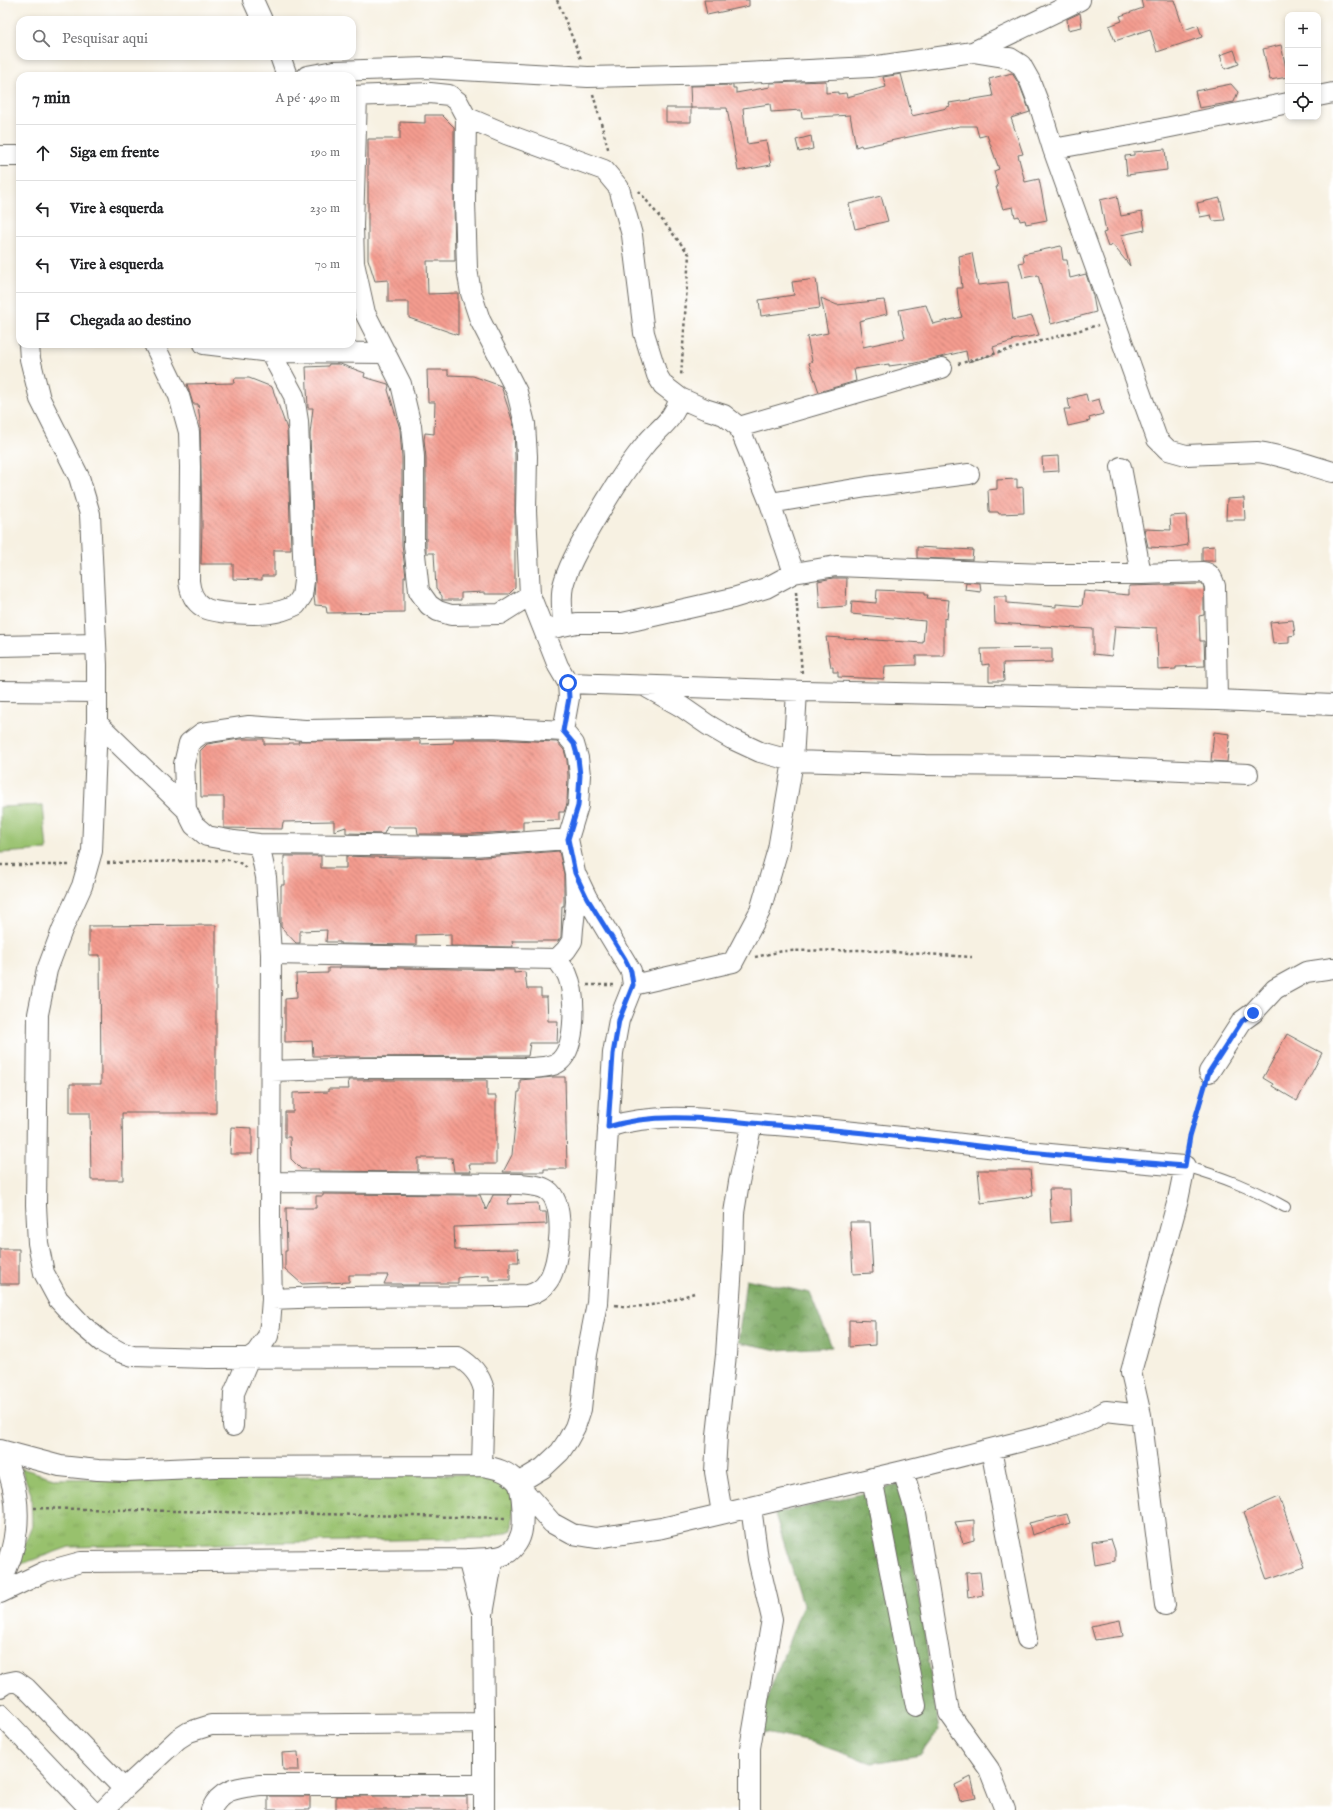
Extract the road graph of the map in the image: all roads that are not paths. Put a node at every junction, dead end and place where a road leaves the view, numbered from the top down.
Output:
1 (254, 0) edge
2 (1080, 0) edge
3 (260, 16) edge
4 (972, 52) junction
5 (281, 60) edge
6 (286, 72) edge
7 (329, 72) edge
8 (1333, 93) edge
9 (1321, 95) edge
10 (356, 96) edge
11 (1285, 104) edge
12 (466, 117) junction
13 (1053, 149) junction
14 (0, 156) edge
15 (16, 156) edge
16 (356, 272) edge
17 (29, 348) edge
18 (156, 348) edge
19 (268, 348) edge
20 (386, 353) junction
21 (942, 368) road end
22 (680, 398) junction
23 (739, 427) junction
24 (1121, 468) dead end
25 (1333, 472) edge
26 (969, 474) dead end
27 (770, 503) junction
28 (794, 573) junction
29 (1141, 574) junction
30 (530, 595) junction
31 (554, 628) junction
32 (96, 644) junction
33 (0, 646) edge
34 (568, 683) junction
35 (644, 686) junction
36 (0, 691) edge
37 (800, 691) junction
38 (97, 692) junction
39 (1217, 700) junction
40 (1333, 705) edge
41 (97, 723) junction
42 (563, 731) junction
43 (793, 761) junction
44 (1248, 774) dead end
45 (186, 808) junction
46 (568, 839) junction
47 (259, 844) junction
48 (575, 873) junction
49 (271, 954) junction
50 (557, 959) junction
51 (1333, 968) edge
52 (633, 985) junction
53 (271, 1071) junction
54 (1209, 1072) road end
55 (752, 1123) junction
56 (608, 1127) junction
57 (1185, 1166) junction
58 (271, 1182) junction
59 (1285, 1207) dead end
60 (272, 1299) junction
61 (249, 1358) junction
62 (1141, 1415) junction
63 (233, 1426) dead end
64 (991, 1449) junction
65 (0, 1451) edge
66 (482, 1466) junction
67 (903, 1471) junction
68 (872, 1478) junction
69 (519, 1486) junction
70 (751, 1507) junction
71 (722, 1513) junction
72 (493, 1557) junction
73 (468, 1559) junction
74 (0, 1579) edge
75 (0, 1593) edge
76 (1166, 1605) dead end
77 (483, 1614) junction
78 (1027, 1640) dead end
79 (0, 1687) edge
80 (916, 1706) dead end
81 (0, 1714) edge
82 (484, 1723) junction
83 (484, 1785) junction
84 (124, 1789) junction
85 (91, 1810) edge
86 (104, 1810) edge
87 (211, 1810) edge
88 (484, 1810) edge
89 (750, 1810) edge
90 (1005, 1810) edge

1 - 3 street
2 - 4 street
4 - 7 street
4 - 13 street
5 - 6 street
8 - 9 street
10 - 12 street
11 - 13 street
12 - 22 street
12 - 30 street
13 - 25 street
14 - 15 street
16 - 20 street
17 - 32 street
18 - 19 street
19 - 20 street
20 - 30 street
21 - 23 street
22 - 23 street
22 - 31 street
23 - 27 street
24 - 29 street
26 - 27 street
27 - 28 street
28 - 29 street
28 - 31 street
29 - 39 street
30 - 31 street
31 - 34 street
32 - 33 street
32 - 38 street
34 - 35 street
34 - 42 street
35 - 37 street
35 - 43 street
36 - 38 street
37 - 39 street
37 - 43 street
38 - 41 street
39 - 40 street
41 - 45 street
41 - 61 street
42 - 45 street
42 - 46 street
43 - 44 street
43 - 52 street
45 - 47 street
46 - 47 street
46 - 48 street
47 - 49 street
48 - 50 street
48 - 52 street
49 - 50 street
49 - 53 street
50 - 53 street
51 - 54 street
52 - 56 street
53 - 58 street
55 - 56 street
55 - 57 street
55 - 71 street
56 - 69 street
57 - 59 lane
57 - 62 street
58 - 60 street
58 - 60 street
60 - 61 street
61 - 63 street
61 - 66 street
62 - 64 street
62 - 76 street
64 - 67 street
64 - 78 street
65 - 66 street
65 - 74 main road
66 - 69 street
67 - 68 street
67 - 90 street
68 - 70 street
68 - 80 street
69 - 71 street
69 - 72 street
70 - 71 street
70 - 89 street
72 - 73 street
72 - 77 street
73 - 75 street
73 - 77 street
77 - 82 street
79 - 84 street
81 - 85 street
82 - 83 street
82 - 84 street
83 - 87 street
83 - 88 street
84 - 86 street

